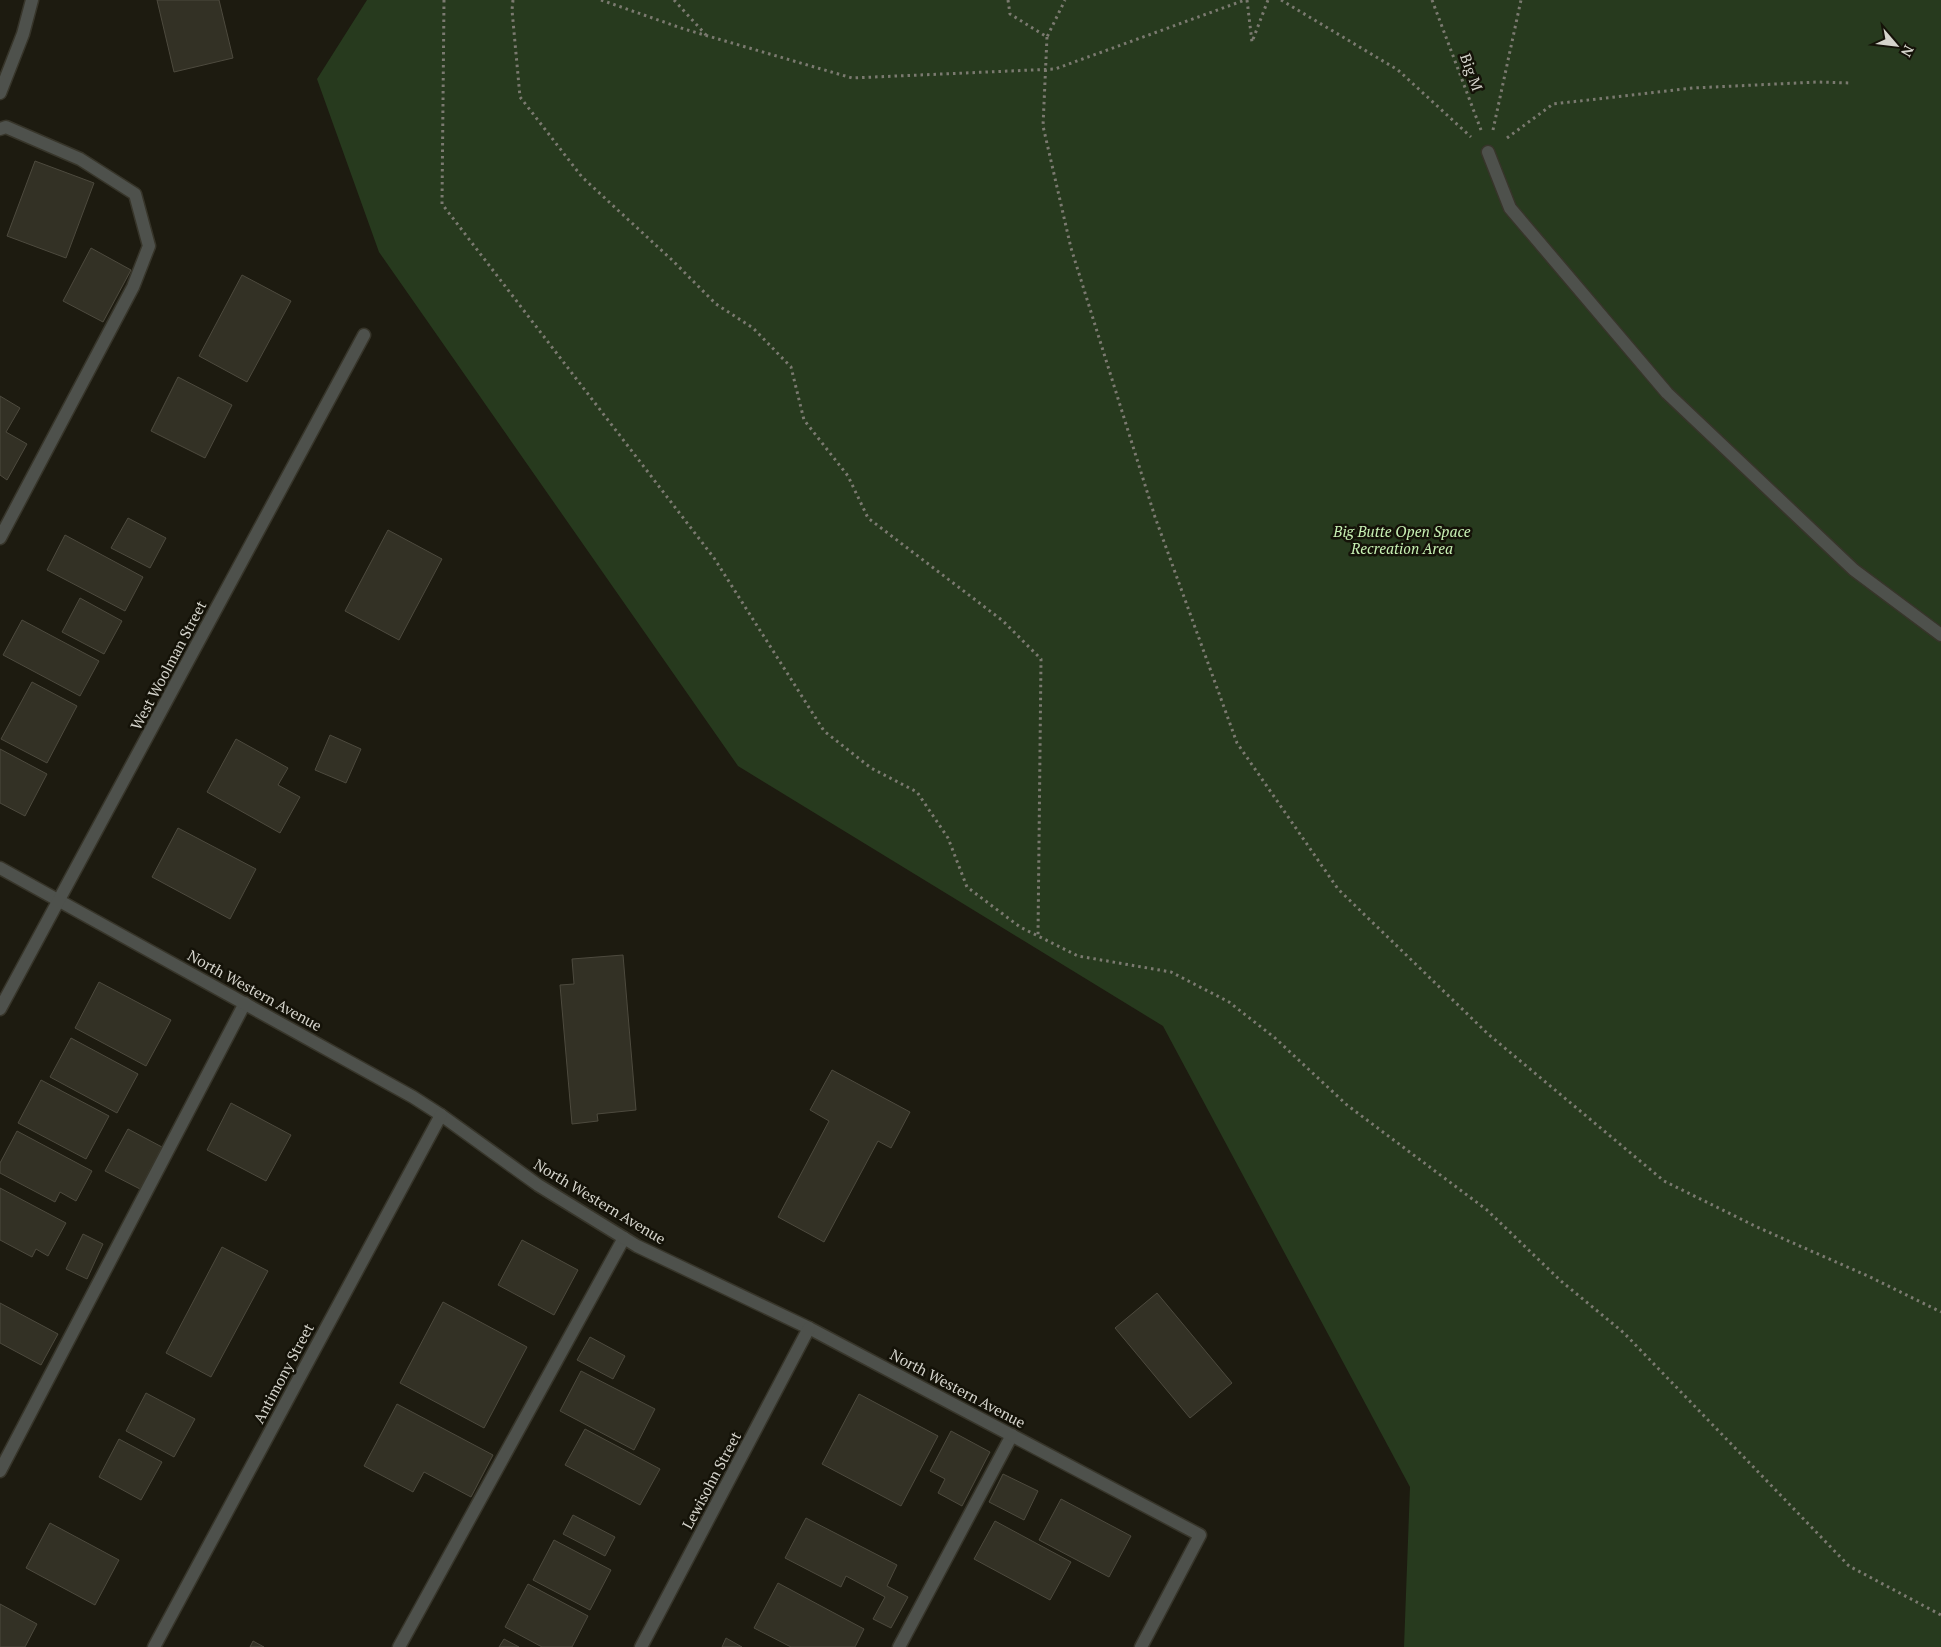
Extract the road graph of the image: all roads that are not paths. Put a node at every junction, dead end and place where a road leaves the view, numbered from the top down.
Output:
1 (32, 0) edge
2 (0, 93) edge
3 (0, 129) edge
4 (1488, 152) road end
5 (364, 336) dead end
6 (0, 538) edge
7 (1941, 635) edge
8 (0, 868) edge
9 (59, 900) junction
10 (245, 1004) junction
11 (0, 1009) edge
12 (440, 1115) junction
13 (624, 1238) junction
14 (809, 1328) junction
15 (1012, 1435) junction
16 (0, 1472) edge
17 (154, 1647) edge
18 (400, 1647) edge
19 (641, 1647) edge
20 (899, 1647) edge
21 (1141, 1647) edge

1 - 2 street
3 - 6 street
4 - 7 street
5 - 9 street, West Woolman Street
8 - 9 street, North Western Avenue
9 - 10 street, North Western Avenue
9 - 11 street, West Woolman Street
10 - 12 street, North Western Avenue
10 - 16 street
12 - 13 street, North Western Avenue
12 - 17 street, Antimony Street
13 - 14 street, North Western Avenue
13 - 18 street
14 - 15 street, North Western Avenue
14 - 19 street, Lewisohn Street
15 - 20 street
15 - 21 street, North Western Avenue

